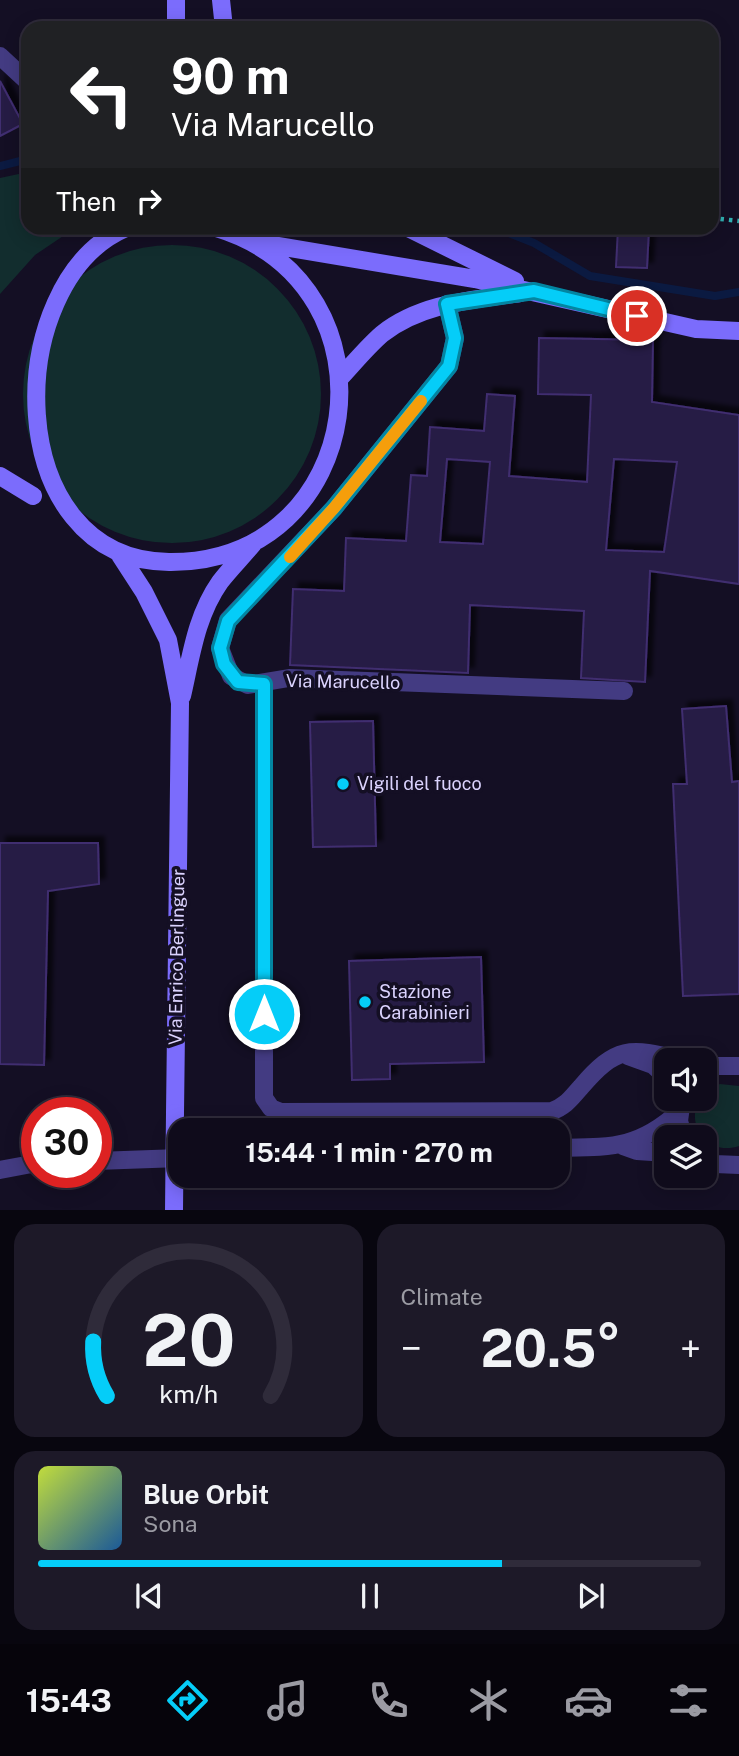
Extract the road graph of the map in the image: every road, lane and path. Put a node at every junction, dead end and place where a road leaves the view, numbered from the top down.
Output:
1 (176, 0) edge
2 (221, 0) edge
3 (176, 21) edge
4 (223, 21) edge
5 (0, 56) edge
6 (21, 76) edge
7 (719, 219) edge
8 (739, 221) edge
9 (100, 235) edge
10 (240, 235) edge
11 (243, 235) edge
12 (422, 235) edge
13 (61, 262) dead end
14 (534, 291) junction
15 (447, 304) junction
16 (739, 331) edge
17 (341, 377) junction
18 (16, 462) dead end
19 (0, 476) edge
20 (44, 505) junction
21 (257, 540) junction
22 (120, 555) junction
23 (264, 684) junction
24 (624, 691) dead end
25 (180, 703) junction
26 (654, 1053) edge
27 (621, 1054) junction
28 (654, 1066) edge
29 (672, 1111) edge
30 (623, 1146) junction
31 (570, 1148) edge
32 (654, 1152) edge
33 (168, 1158) edge
34 (112, 1160) edge
35 (717, 1164) edge
36 (739, 1165) edge
37 (21, 1166) edge
38 (0, 1170) edge
39 (174, 1210) edge

1 - 3 main road
2 - 4 main road
5 - 6 street
7 - 8 path
9 - 13 main road
10 - 17 main road, Via Enrico Berlinguer
11 - 14 main road
12 - 14 main road
14 - 15 main road
14 - 16 main road
15 - 17 main road
15 - 23 street, Via Marucello
17 - 21 main road, Via Enrico Berlinguer
18 - 20 main road, Via Enrico Berlinguer
19 - 20 main road
20 - 22 main road, Via Enrico Berlinguer
21 - 22 main road, Via Enrico Berlinguer
21 - 25 main road, Via Enrico Berlinguer
22 - 25 main road, Via Enrico Berlinguer
23 - 24 street, Via Marucello
23 - 27 street
25 - 39 main road, Via Enrico Berlinguer, bridge
26 - 27 street
27 - 28 street
29 - 30 street
30 - 31 street
30 - 32 street
33 - 34 street
35 - 36 street
37 - 38 street

